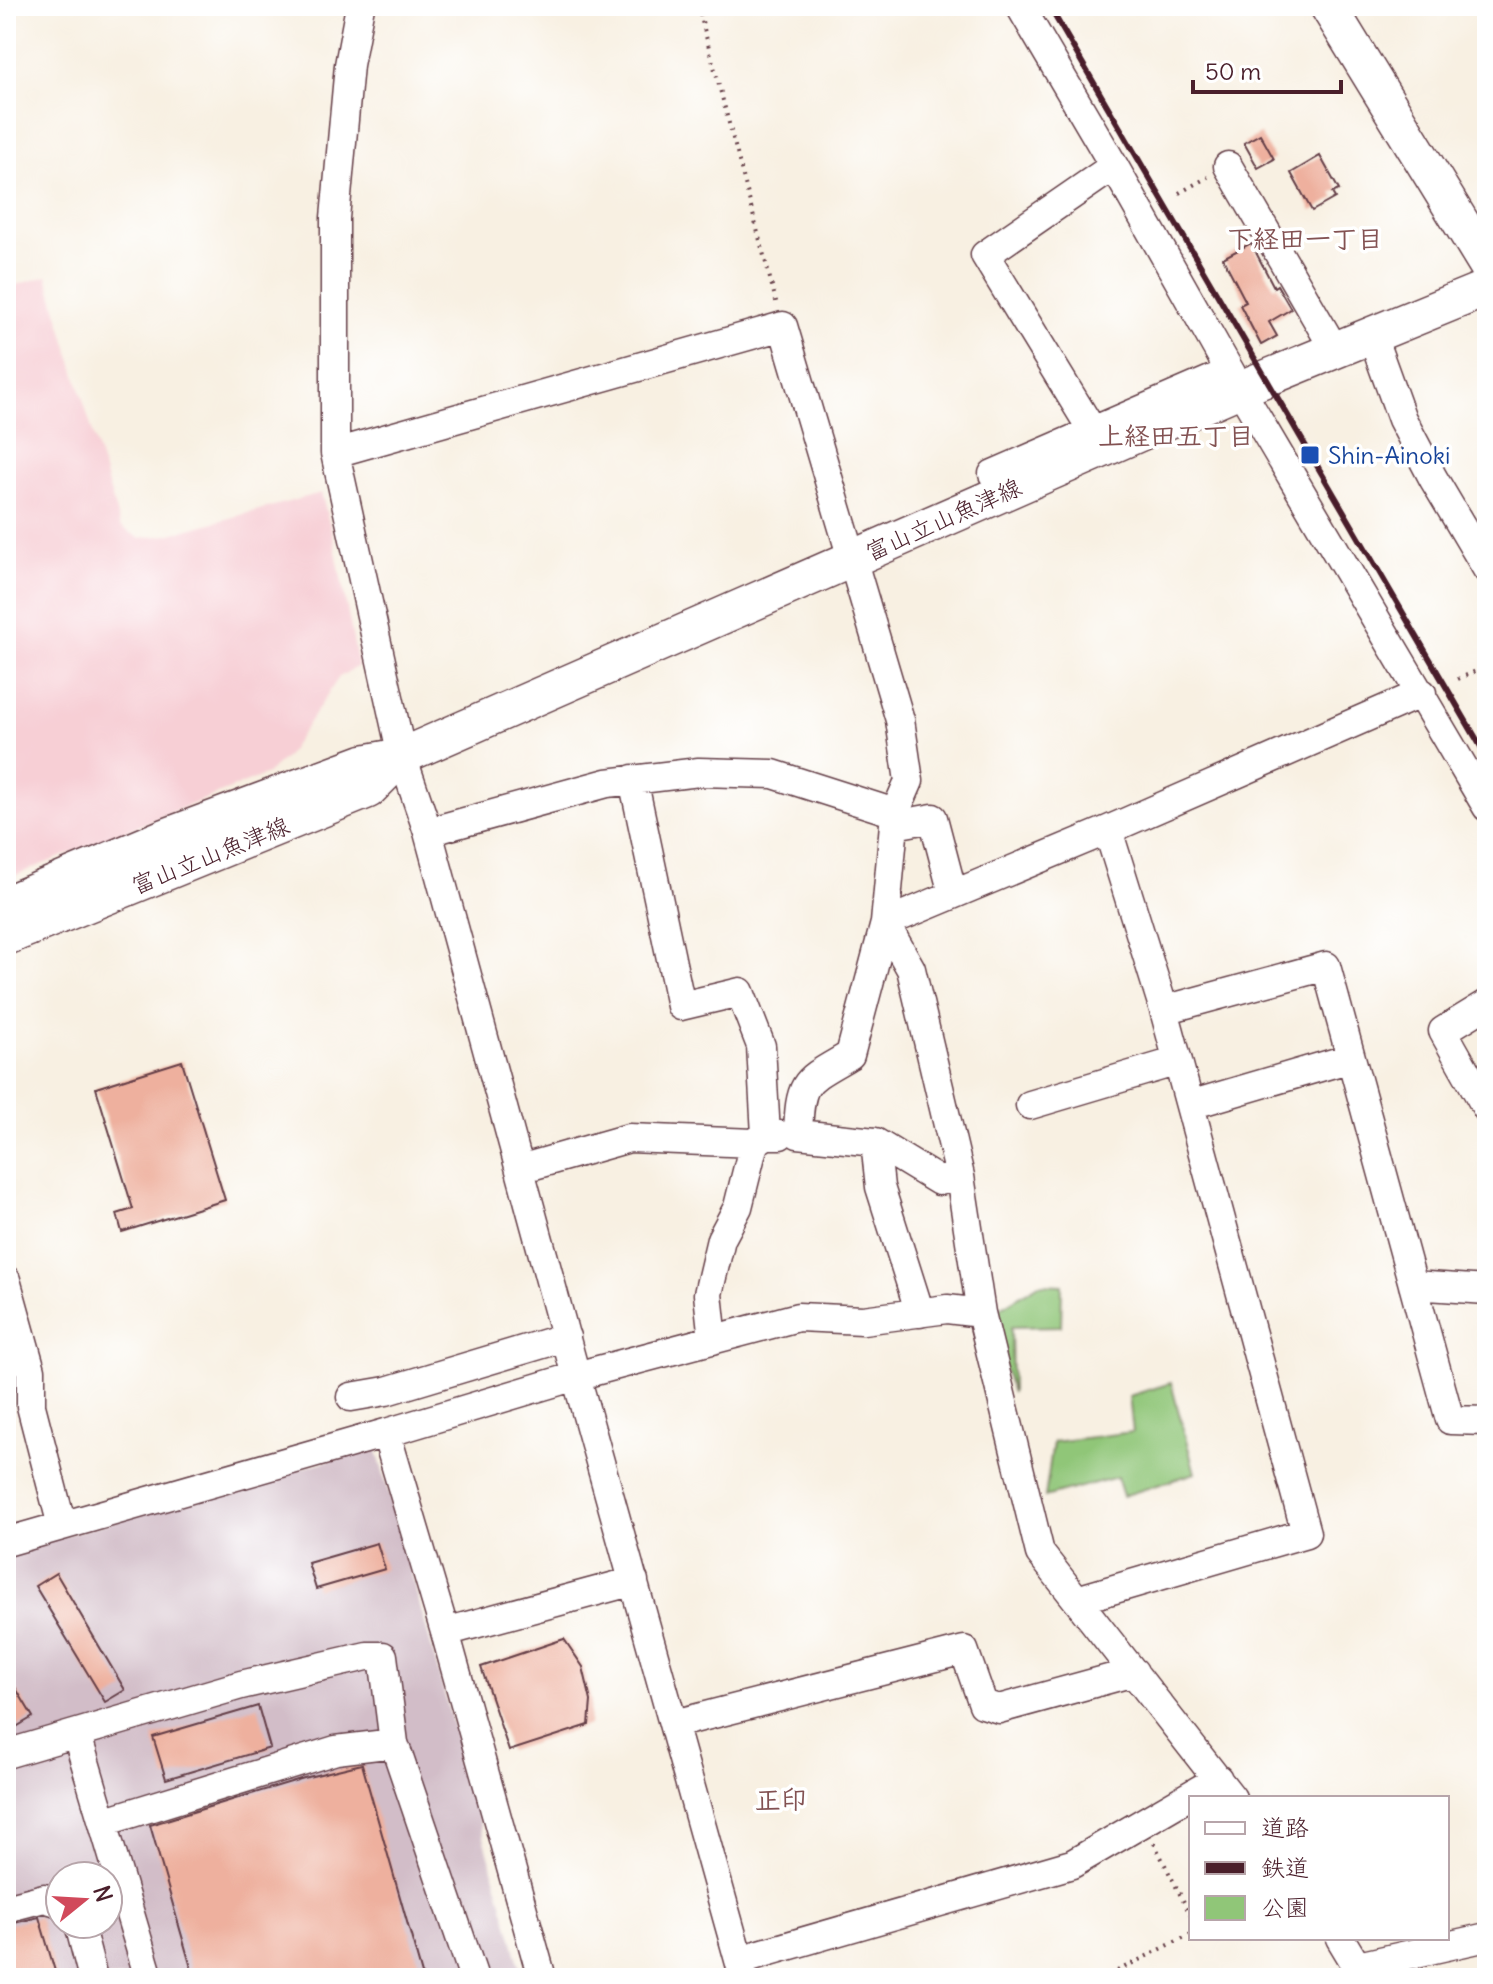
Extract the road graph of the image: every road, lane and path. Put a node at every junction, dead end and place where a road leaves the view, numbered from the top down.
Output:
1 (360, 6) edge
2 (698, 6) edge
3 (1020, 6) edge
4 (1328, 6) edge
5 (1114, 166) junction
6 (1228, 166) joint
7 (1179, 193) dead end
8 (1487, 265) edge
9 (1487, 288) edge
10 (783, 326) junction
11 (1372, 336) junction
12 (1336, 352) junction
13 (1235, 380) junction
14 (1092, 430) junction
15 (335, 453) junction
16 (993, 474) dead end
17 (852, 559) junction
18 (1487, 569) edge
19 (1487, 666) edge
20 (1458, 679) dead end
21 (1422, 693) junction
22 (402, 756) junction
23 (633, 779) junction
24 (1487, 807) edge
25 (895, 819) junction
26 (1108, 830) junction
27 (428, 832) junction
28 (953, 894) junction
29 (6, 904) edge
30 (885, 923) junction
31 (6, 937) edge
32 (1487, 1004) edge
33 (1164, 1010) junction
34 (1351, 1058) junction
35 (1178, 1061) junction
36 (1030, 1105) dead end
37 (1190, 1105) junction
38 (1487, 1109) edge
39 (798, 1134) junction
40 (760, 1139) junction
41 (875, 1142) junction
42 (520, 1169) junction
43 (960, 1176) junction
44 (6, 1280) edge
45 (1413, 1285) junction
46 (1487, 1290) edge
47 (920, 1313) junction
48 (981, 1313) junction
49 (566, 1337) junction
50 (713, 1340) junction
51 (576, 1376) junction
52 (351, 1397) dead end
53 (1487, 1421) edge
54 (386, 1433) junction
55 (62, 1526) junction
56 (6, 1542) edge
57 (634, 1581) junction
58 (1077, 1600) junction
59 (445, 1632) junction
60 (1134, 1672) junction
61 (674, 1724) junction
62 (77, 1735) junction
63 (394, 1743) junction
64 (6, 1754) edge
65 (1225, 1788) edge
66 (1206, 1796) edge
67 (1189, 1803) edge
68 (103, 1822) junction
69 (1143, 1822) junction
70 (109, 1860) edge
71 (44, 1898) edge
72 (6, 1908) edge
73 (1189, 1912) edge
74 (124, 1923) edge
75 (1189, 1935) edge
76 (1487, 1937) edge
77 (83, 1940) edge
78 (1341, 1940) edge
79 (742, 1969) edge
80 (1361, 1972) edge
81 (93, 1978) edge
82 (149, 1978) edge
83 (474, 1978) edge
84 (542, 1978) edge
85 (1103, 1978) edge

1 - 15 street
2 - 10 path
3 - 5 street
4 - 8 main road
5 - 13 street
5 - 14 street
6 - 7 path
6 - 12 street
9 - 11 main road, 富山立山魚津線
10 - 15 street
10 - 17 street
11 - 12 main road, 富山立山魚津線
11 - 18 street
12 - 13 main road, 富山立山魚津線
13 - 14 street
13 - 17 main road, 富山立山魚津線
13 - 21 street
14 - 16 street
15 - 22 street
17 - 22 main road, 富山立山魚津線
17 - 25 street
19 - 20 path
21 - 24 street
21 - 26 street
22 - 27 street
22 - 29 main road, 富山立山魚津線
22 - 31 main road, 富山立山魚津線
23 - 25 street
23 - 27 street
23 - 40 street
25 - 28 street
25 - 30 street
26 - 28 street
26 - 33 street
27 - 42 street
28 - 30 street
30 - 39 street
30 - 43 street
32 - 38 street
33 - 34 street
33 - 35 street
34 - 37 street
34 - 45 street
35 - 36 street
35 - 37 street
37 - 58 street
39 - 40 street
39 - 41 street
40 - 42 street
40 - 50 street
41 - 43 street
41 - 47 street
42 - 49 street
43 - 48 street
44 - 55 street
45 - 46 street
45 - 53 street
47 - 48 street
47 - 50 street
48 - 58 street
49 - 51 street
49 - 52 street
50 - 51 street
51 - 54 street
51 - 57 street
54 - 55 street
54 - 59 street
55 - 56 street
57 - 59 street
57 - 61 street
58 - 60 street
59 - 84 street
60 - 61 street
60 - 65 street
61 - 79 street
62 - 63 street
62 - 64 street
62 - 68 street
63 - 68 street
63 - 83 street
65 - 66 street
67 - 69 street
68 - 70 street
69 - 73 path
69 - 79 street
71 - 72 street
74 - 82 street
75 - 85 path
76 - 80 street
77 - 81 street
78 - 80 street

